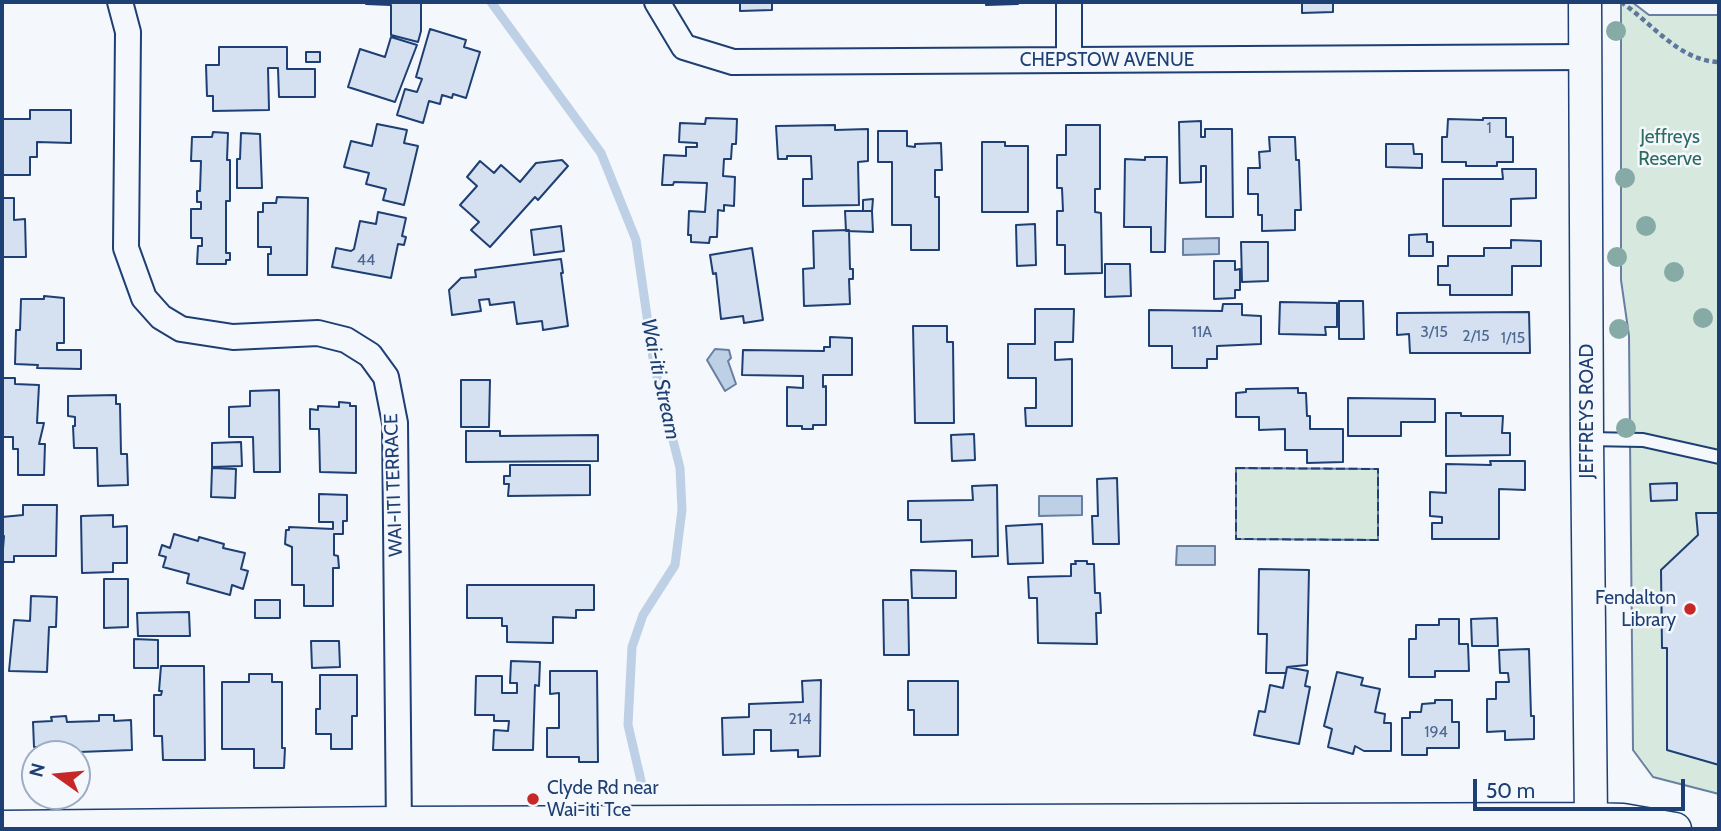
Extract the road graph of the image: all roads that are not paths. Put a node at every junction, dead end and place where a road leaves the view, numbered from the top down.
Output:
1 (120, 2) edge
2 (657, 2) edge
3 (1069, 2) edge
4 (1585, 2) edge
5 (1585, 57) junction
6 (1069, 60) junction
7 (1587, 439) junction
8 (1719, 457) edge
9 (1591, 819) junction
10 (399, 826) edge
11 (2, 827) edge
12 (1675, 829) edge

1 - 10 street, WAI-ITI TERRACE
2 - 6 street, CHEPSTOW AVENUE
3 - 6 street
4 - 5 street, JEFFREYS ROAD
5 - 6 street, CHEPSTOW AVENUE
5 - 7 street, JEFFREYS ROAD
7 - 8 lane
7 - 9 street, JEFFREYS ROAD
9 - 10 street
9 - 12 street
10 - 11 street

